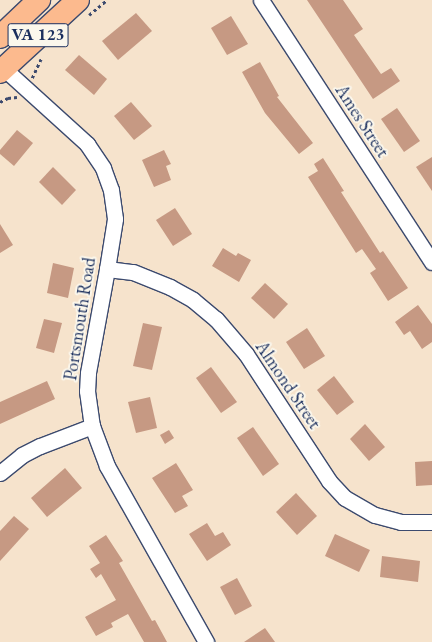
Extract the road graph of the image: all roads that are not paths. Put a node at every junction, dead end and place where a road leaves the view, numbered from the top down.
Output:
1 (39, 0) edge
2 (261, 0) edge
3 (81, 9) edge
4 (0, 37) edge
5 (1, 68) edge
6 (432, 262) edge
7 (107, 269) junction
8 (92, 426) junction
9 (0, 473) edge
10 (432, 522) edge
11 (206, 642) edge

1 - 4 main road, VA 123
2 - 6 street, Ames Street
3 - 5 main road, VA 123
5 - 7 street, Portsmouth Road
7 - 8 street, Portsmouth Road
7 - 10 street, Almond Street
8 - 9 street
8 - 11 street, Portsmouth Road

